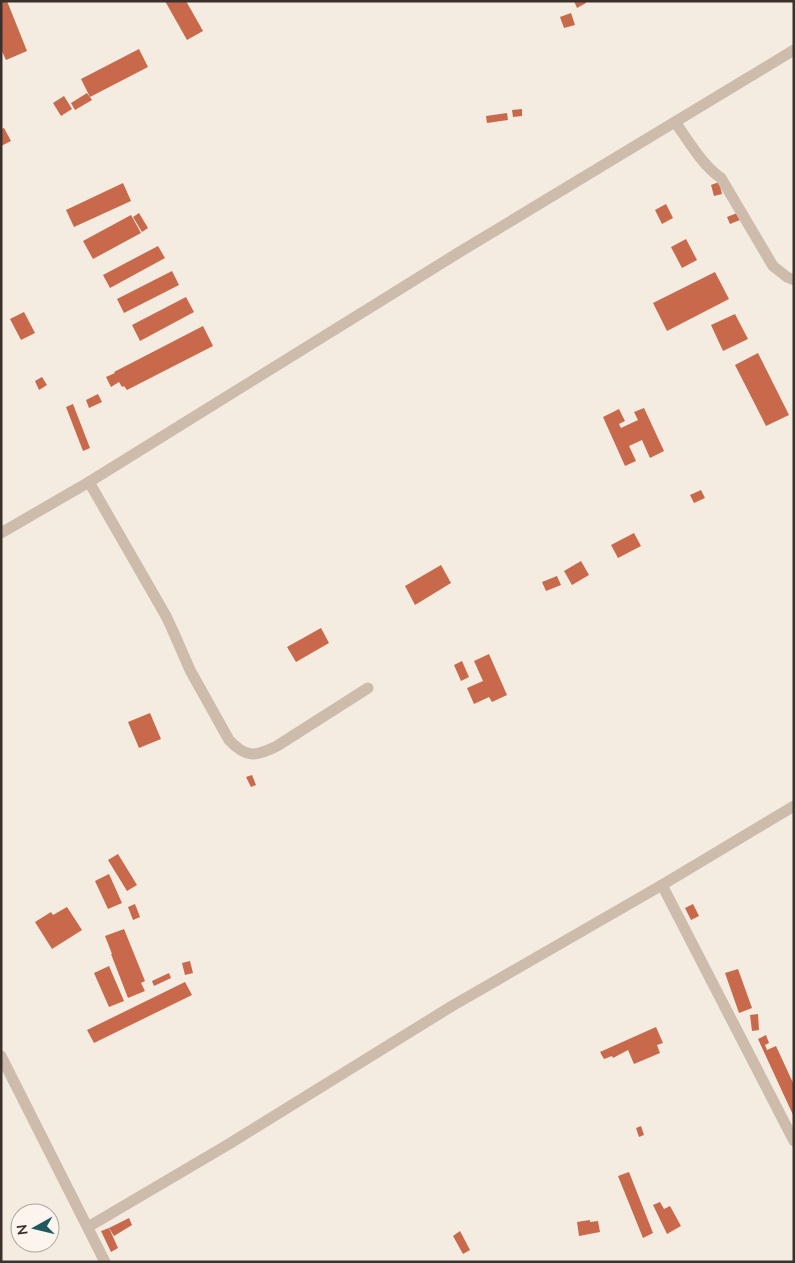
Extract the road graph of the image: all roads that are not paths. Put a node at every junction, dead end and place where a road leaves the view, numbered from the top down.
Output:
1 (794, 50) edge
2 (675, 122) junction
3 (794, 280) edge
4 (89, 482) junction
5 (1, 533) edge
6 (368, 688) dead end
7 (794, 806) edge
8 (662, 885) junction
9 (1, 1056) edge
10 (794, 1141) edge
11 (88, 1228) junction
12 (105, 1262) edge

1 - 2 street
2 - 3 street
2 - 4 street
4 - 5 street
4 - 6 street
7 - 8 street
8 - 10 street
8 - 11 street
9 - 11 street
11 - 12 street

